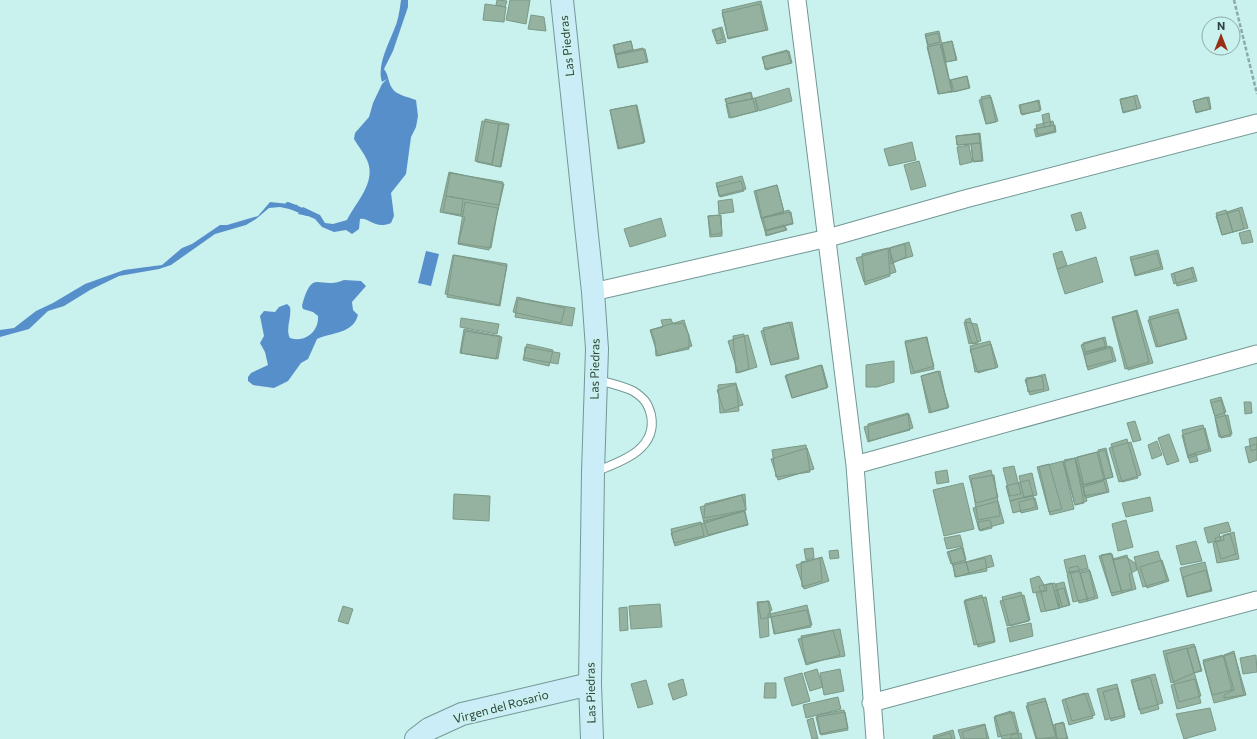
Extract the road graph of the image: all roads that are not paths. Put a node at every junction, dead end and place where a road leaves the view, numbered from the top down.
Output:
1 (562, 0) edge
2 (799, 0) edge
3 (1257, 123) edge
4 (828, 238) junction
5 (593, 292) junction
6 (1257, 354) edge
7 (595, 379) junction
8 (855, 465) junction
9 (593, 472) junction
10 (1257, 600) edge
11 (590, 684) junction
12 (871, 703) junction
13 (416, 739) edge
14 (592, 739) edge
15 (875, 739) edge

1 - 5 street, Las Piedras
2 - 4 street
3 - 4 street
4 - 5 street
4 - 8 street
5 - 7 street, Las Piedras
6 - 8 street
7 - 9 street, Las Piedras
7 - 9 lane
8 - 12 street
9 - 11 street, Las Piedras
10 - 12 street
11 - 13 street, Virgen del Rosario
11 - 14 street, Las Piedras
12 - 15 street

